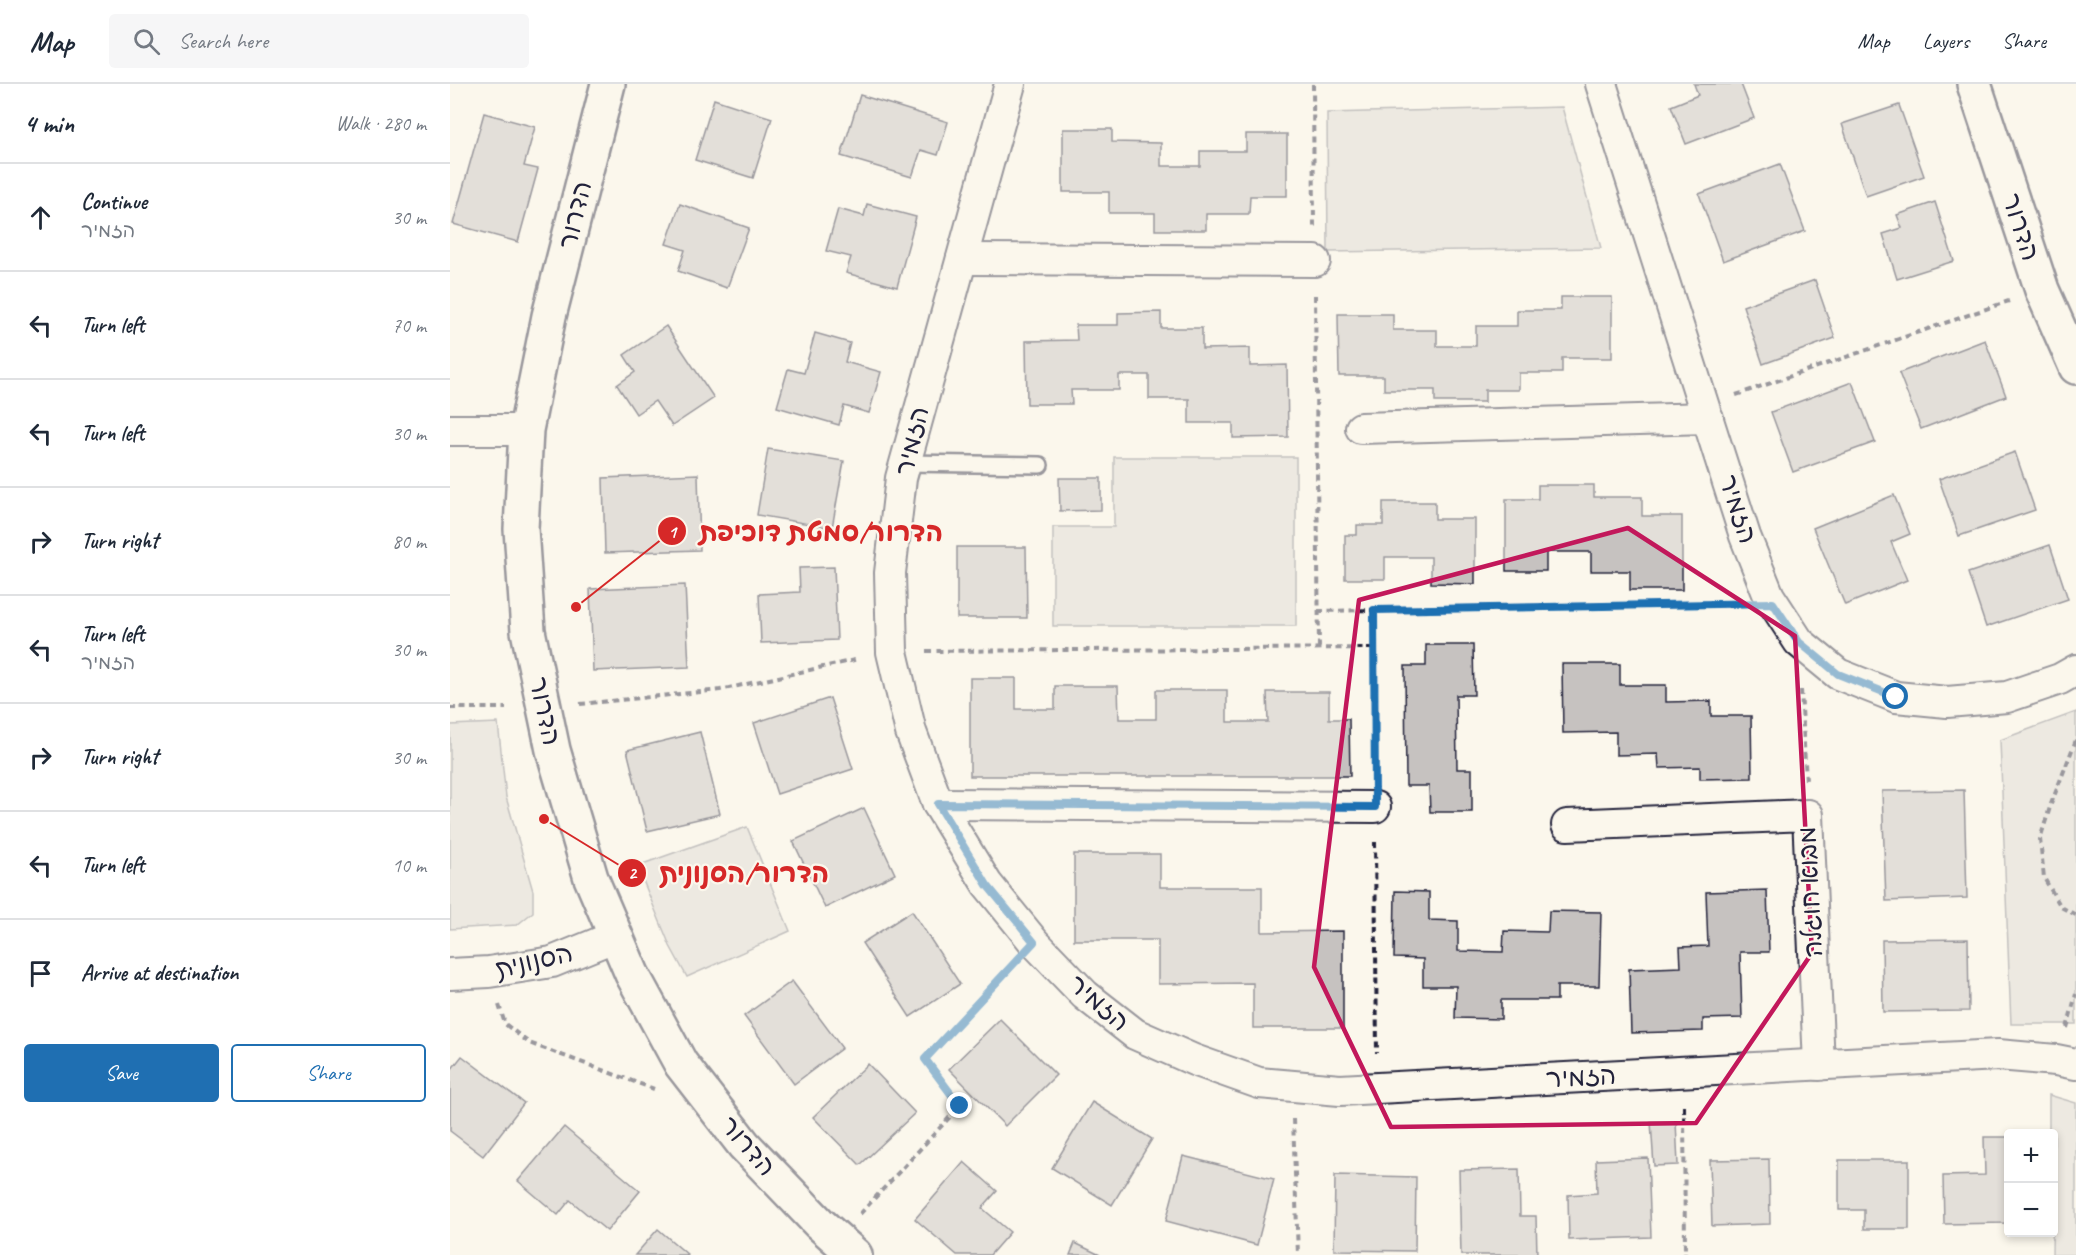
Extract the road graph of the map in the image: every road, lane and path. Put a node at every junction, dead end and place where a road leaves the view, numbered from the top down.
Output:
1 (608, 84) edge
2 (1010, 84) edge
3 (1312, 84) edge
4 (1601, 84) edge
5 (1974, 84) edge
6 (962, 259) junction
7 (1315, 261) junction
8 (2042, 290) junction
9 (2076, 368) edge
10 (1706, 412) junction
11 (1361, 428) dead end
12 (450, 430) edge
13 (526, 430) junction
14 (905, 463) junction
15 (1040, 465) dead end
16 (1773, 603) junction
17 (1374, 610) junction
18 (1318, 611) junction
19 (1799, 642) junction
20 (1319, 648) junction
21 (1375, 648) junction
22 (892, 652) junction
23 (2076, 670) edge
24 (544, 707) junction
25 (450, 708) edge
26 (2076, 740) edge
27 (938, 804) junction
28 (1375, 807) junction
29 (1808, 815) junction
30 (1566, 825) dead end
31 (2076, 915) edge
32 (616, 936) junction
33 (1034, 942) junction
34 (489, 972) junction
35 (450, 974) edge
36 (2070, 1013) dead end
37 (2076, 1013) edge
38 (2076, 1064) edge
39 (1819, 1065) junction
40 (1683, 1072) junction
41 (1292, 1086) junction
42 (1377, 1088) junction
43 (712, 1105) junction
44 (846, 1247) edge
45 (1298, 1255) edge
46 (1685, 1255) edge

1 - 13 street, הדרור
2 - 6 street, הזמיר
3 - 7 path
4 - 10 street, הזמיר
5 - 8 street, הדרור
6 - 7 street
6 - 14 street, הזמיר
7 - 18 path
8 - 9 street, הדרור
8 - 10 path
10 - 11 street
10 - 16 street, הזמיר
12 - 13 street
13 - 24 street, הדרור
14 - 15 lane
14 - 22 street, הזמיר
16 - 17 path
16 - 19 street, הזמיר
17 - 18 path
17 - 21 path
18 - 20 path
19 - 23 street, הזמיר
19 - 29 path
20 - 21 path
20 - 22 path
21 - 28 path
22 - 24 path
22 - 27 street, הזמיר
24 - 25 path
24 - 32 street, הדרור
26 - 31 path
27 - 28 street
27 - 33 street, הזמיר
28 - 42 path
29 - 30 street, מבוא חוגלה
29 - 39 street, מבוא חוגלה
32 - 34 street, הסנונית
32 - 43 street, הדרור
33 - 41 street, הזמיר
33 - 44 path
34 - 35 street, הסנונית
34 - 43 path
36 - 37 path
38 - 39 street, הזמיר
39 - 40 street, הזמיר
40 - 42 street, הזמיר
40 - 46 path
41 - 42 street, הזמיר
41 - 45 path
43 - 44 street, הדרור

